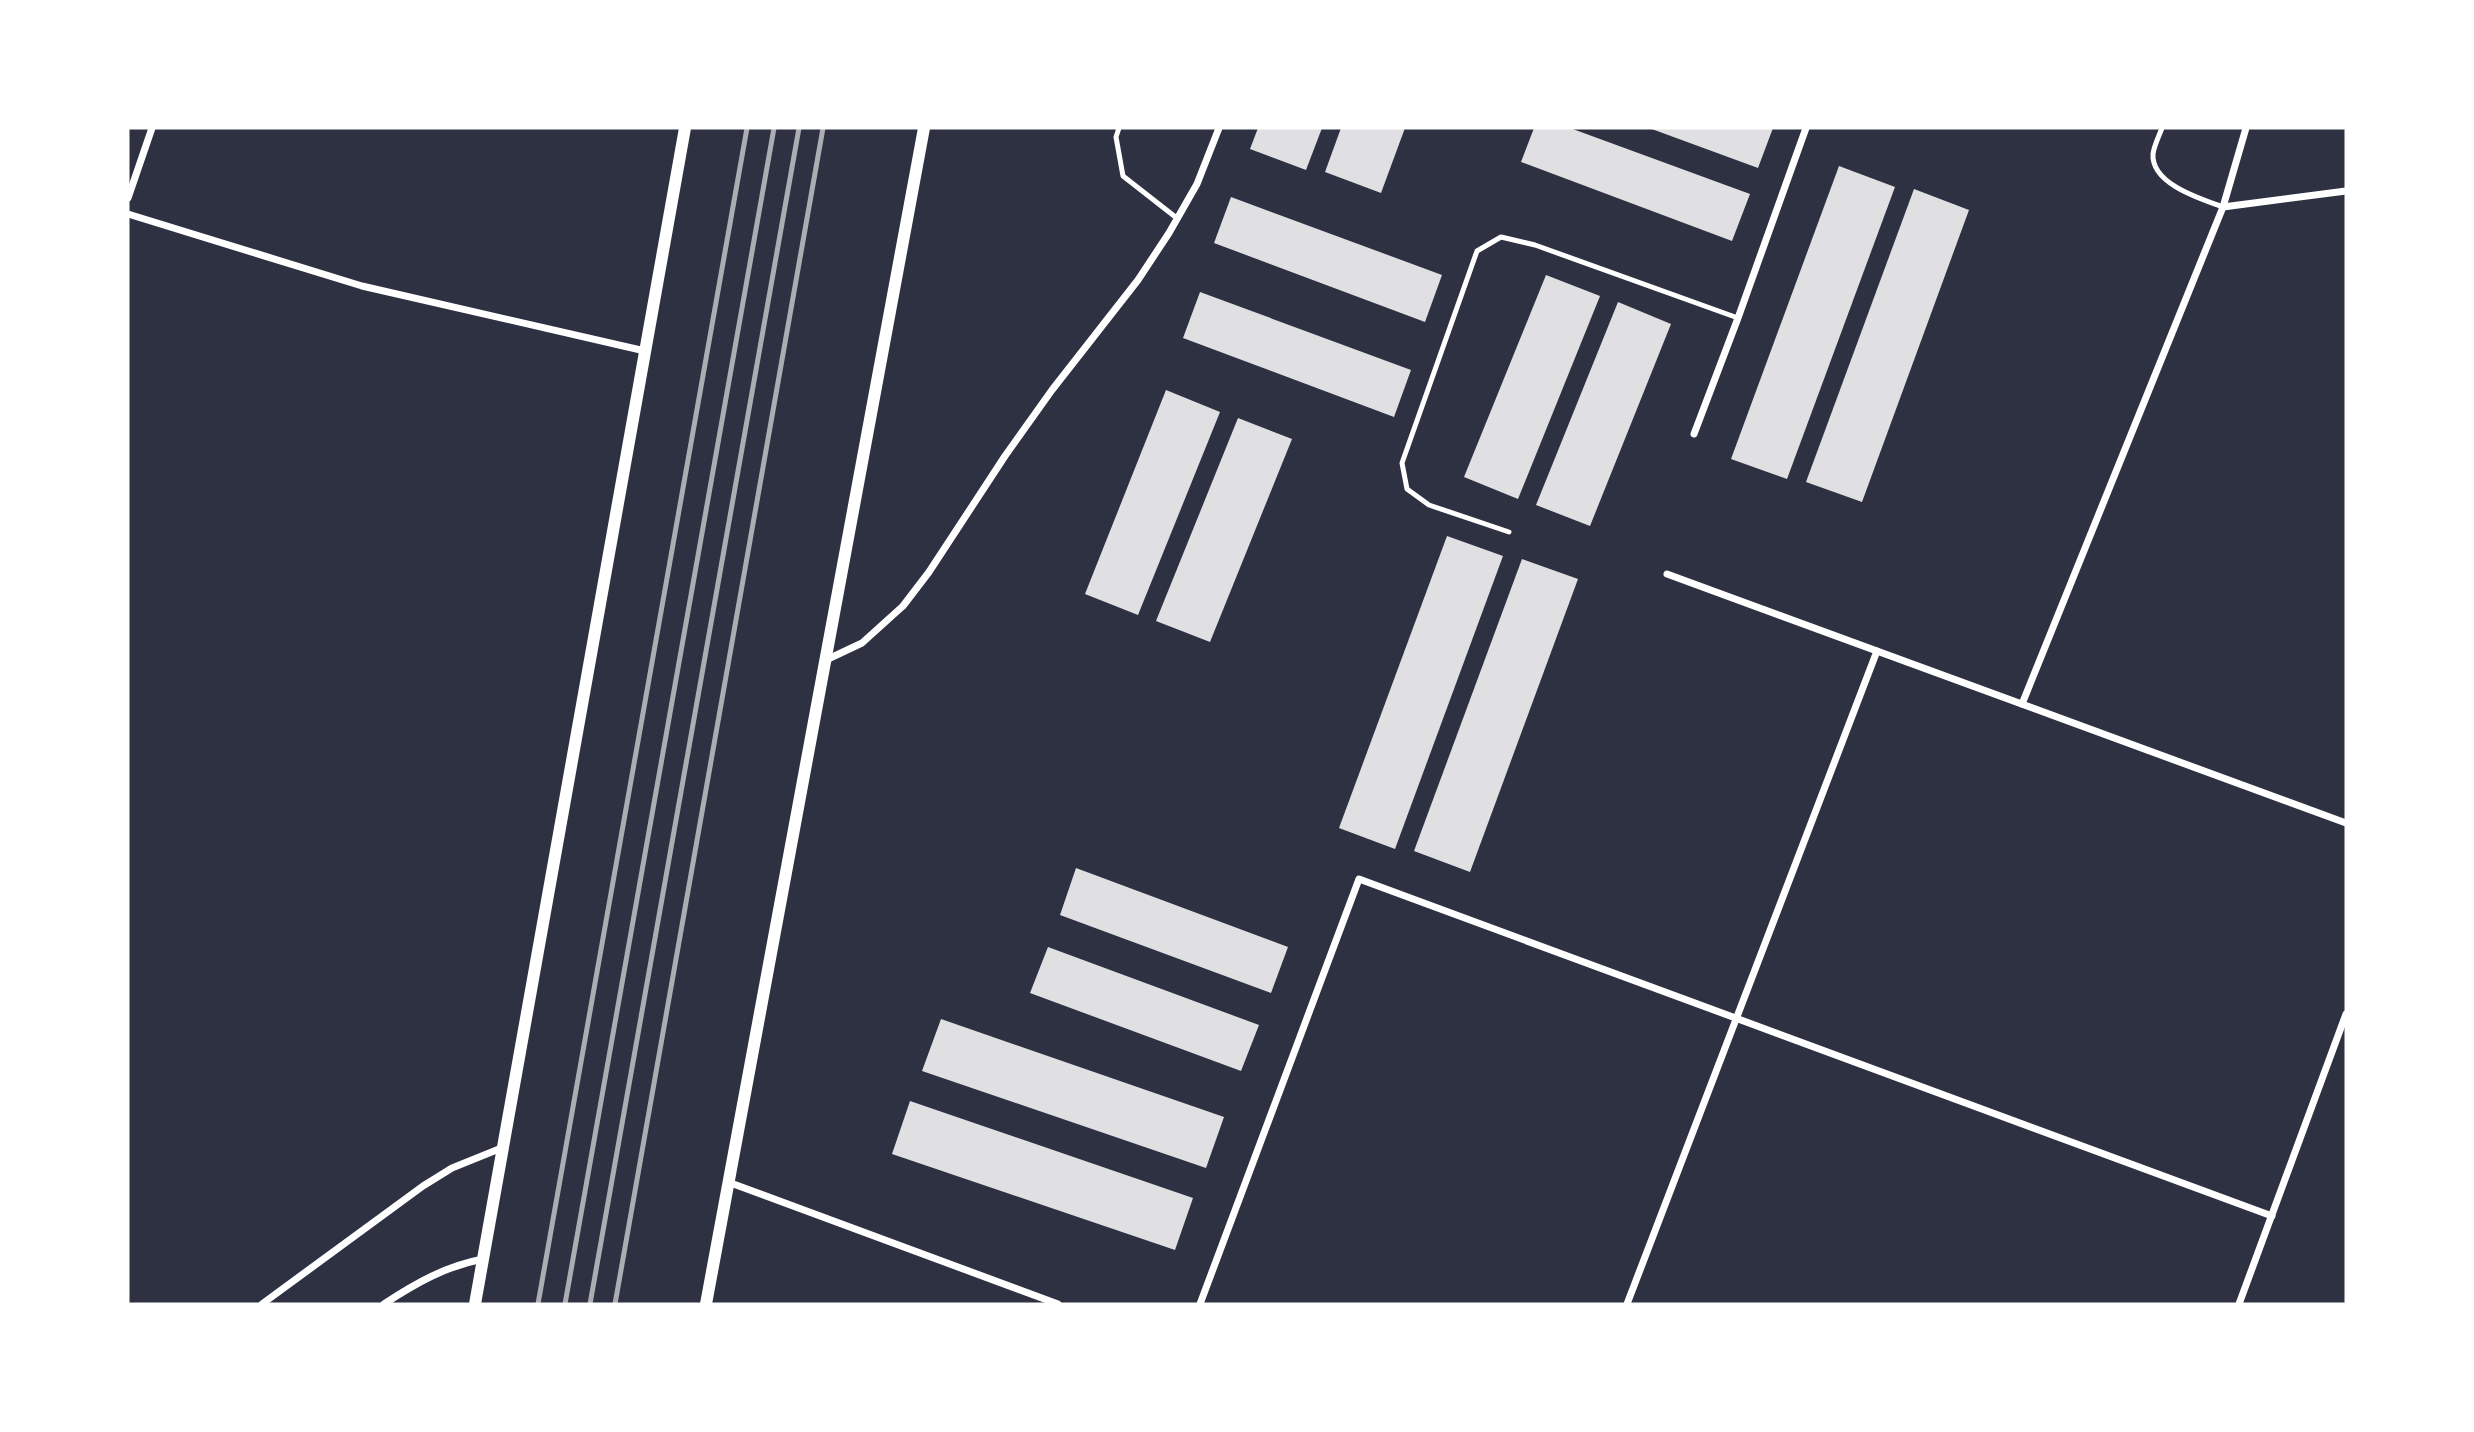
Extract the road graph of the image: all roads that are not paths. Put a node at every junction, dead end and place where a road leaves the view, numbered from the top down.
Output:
1 (152, 128) edge
2 (685, 128) edge
3 (924, 128) edge
4 (1119, 128) edge
5 (1219, 128) edge
6 (1806, 128) edge
7 (2162, 128) edge
8 (2246, 128) edge
9 (2346, 191) edge
10 (128, 198) edge
11 (2223, 206) junction
12 (128, 214) edge
13 (1178, 219) junction
14 (1738, 318) junction
15 (645, 351) junction
16 (1693, 433) dead end
17 (1509, 532) dead end
18 (1667, 573) dead end
19 (1877, 651) junction
20 (826, 661) junction
21 (2022, 704) junction
22 (2346, 823) edge
23 (2346, 1014) edge
24 (1737, 1018) junction
25 (504, 1147) junction
26 (728, 1182) junction
27 (2272, 1216) junction
28 (483, 1259) junction
29 (262, 1304) edge
30 (384, 1304) edge
31 (475, 1304) edge
32 (706, 1304) edge
33 (1058, 1304) edge
34 (1200, 1304) edge
35 (1627, 1304) edge
36 (2239, 1304) edge

1 - 10 street
2 - 15 street
3 - 20 street
4 - 13 lane
5 - 13 street
6 - 14 street
7 - 11 lane
8 - 11 street
9 - 11 street
11 - 21 street
12 - 15 street
13 - 20 street
14 - 16 street
14 - 17 lane
15 - 25 street
18 - 19 street
19 - 21 street
19 - 24 street
20 - 26 street
21 - 22 street
23 - 27 street
24 - 27 street
24 - 34 street
24 - 35 street
25 - 28 street
25 - 29 street
26 - 32 street
26 - 33 street
27 - 36 street
28 - 30 street
28 - 31 street

